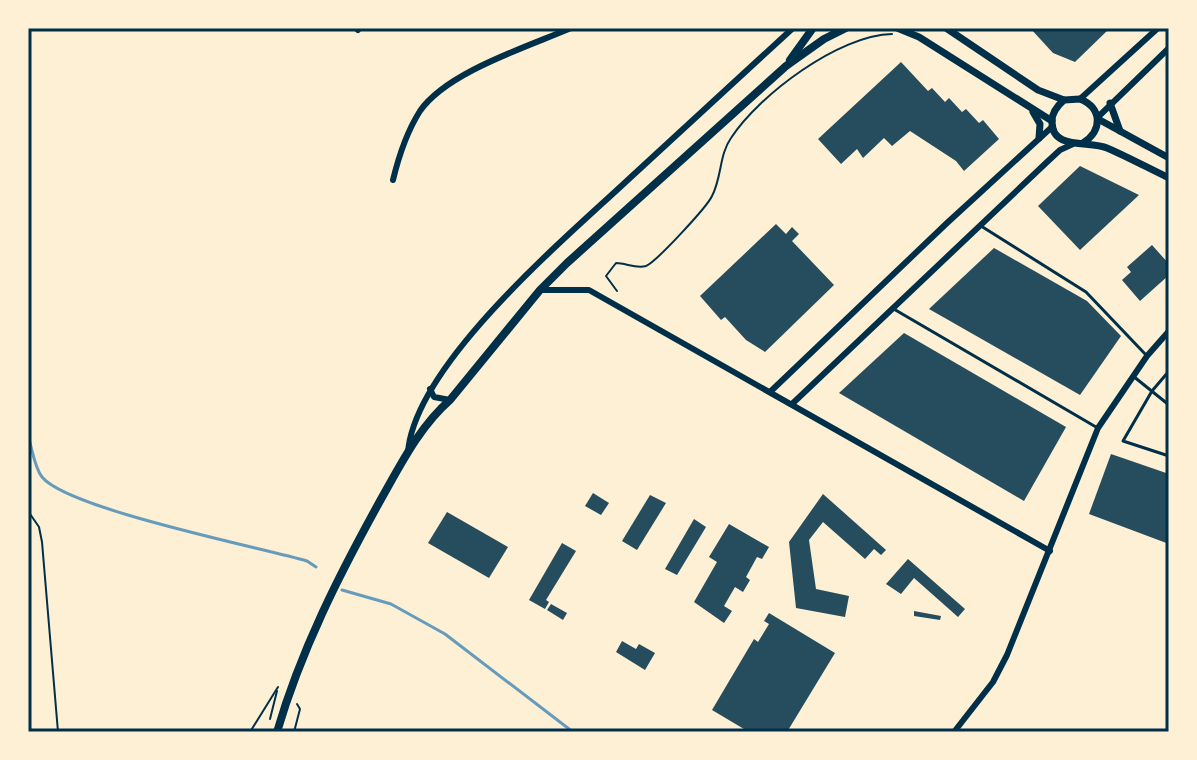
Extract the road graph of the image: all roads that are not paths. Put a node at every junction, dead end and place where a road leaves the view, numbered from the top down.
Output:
1 (571, 28) edge
2 (793, 28) edge
3 (813, 28) edge
4 (846, 28) edge
5 (946, 28) edge
6 (1158, 28) edge
7 (899, 31) edge
8 (1169, 48) edge
9 (786, 66) junction
10 (1080, 99) junction
11 (1064, 100) junction
12 (1110, 103) junction
13 (1029, 107) junction
14 (1098, 118) junction
15 (1052, 124) junction
16 (1121, 133) junction
17 (1039, 138) junction
18 (1083, 143) junction
19 (1073, 144) junction
20 (1169, 158) edge
21 (1169, 178) edge
22 (393, 180) dead end
23 (980, 225) junction
24 (540, 290) junction
25 (892, 308) junction
26 (1169, 331) edge
27 (1147, 356) junction
28 (1169, 371) edge
29 (1133, 376) junction
30 (430, 389) junction
31 (1152, 391) junction
32 (770, 392) junction
33 (450, 400) junction
34 (792, 404) junction
35 (1169, 405) edge
36 (1098, 428) junction
37 (408, 452) junction
38 (1169, 456) edge
39 (1050, 551) junction
40 (277, 732) edge
41 (954, 732) edge

1 - 22 street
2 - 30 street
3 - 9 main road
4 - 9 main road
5 - 11 street
6 - 10 street
7 - 13 street
8 - 12 street
9 - 24 main road
10 - 11 street
10 - 14 street
11 - 15 street
12 - 14 street
12 - 16 street
13 - 15 street
13 - 17 street
14 - 16 street
14 - 18 street
15 - 17 street
15 - 19 street
16 - 20 street
17 - 32 street
18 - 19 street
18 - 21 street
19 - 23 street
23 - 25 street
23 - 27 lane
24 - 32 street
24 - 33 main road
25 - 34 street
25 - 36 lane
26 - 27 street
27 - 29 street
28 - 31 lane
29 - 31 lane
29 - 36 street
30 - 33 street
30 - 37 street
31 - 35 lane
31 - 38 lane
32 - 34 street
33 - 37 main road
34 - 39 street
36 - 39 street
37 - 40 main road
39 - 41 street

